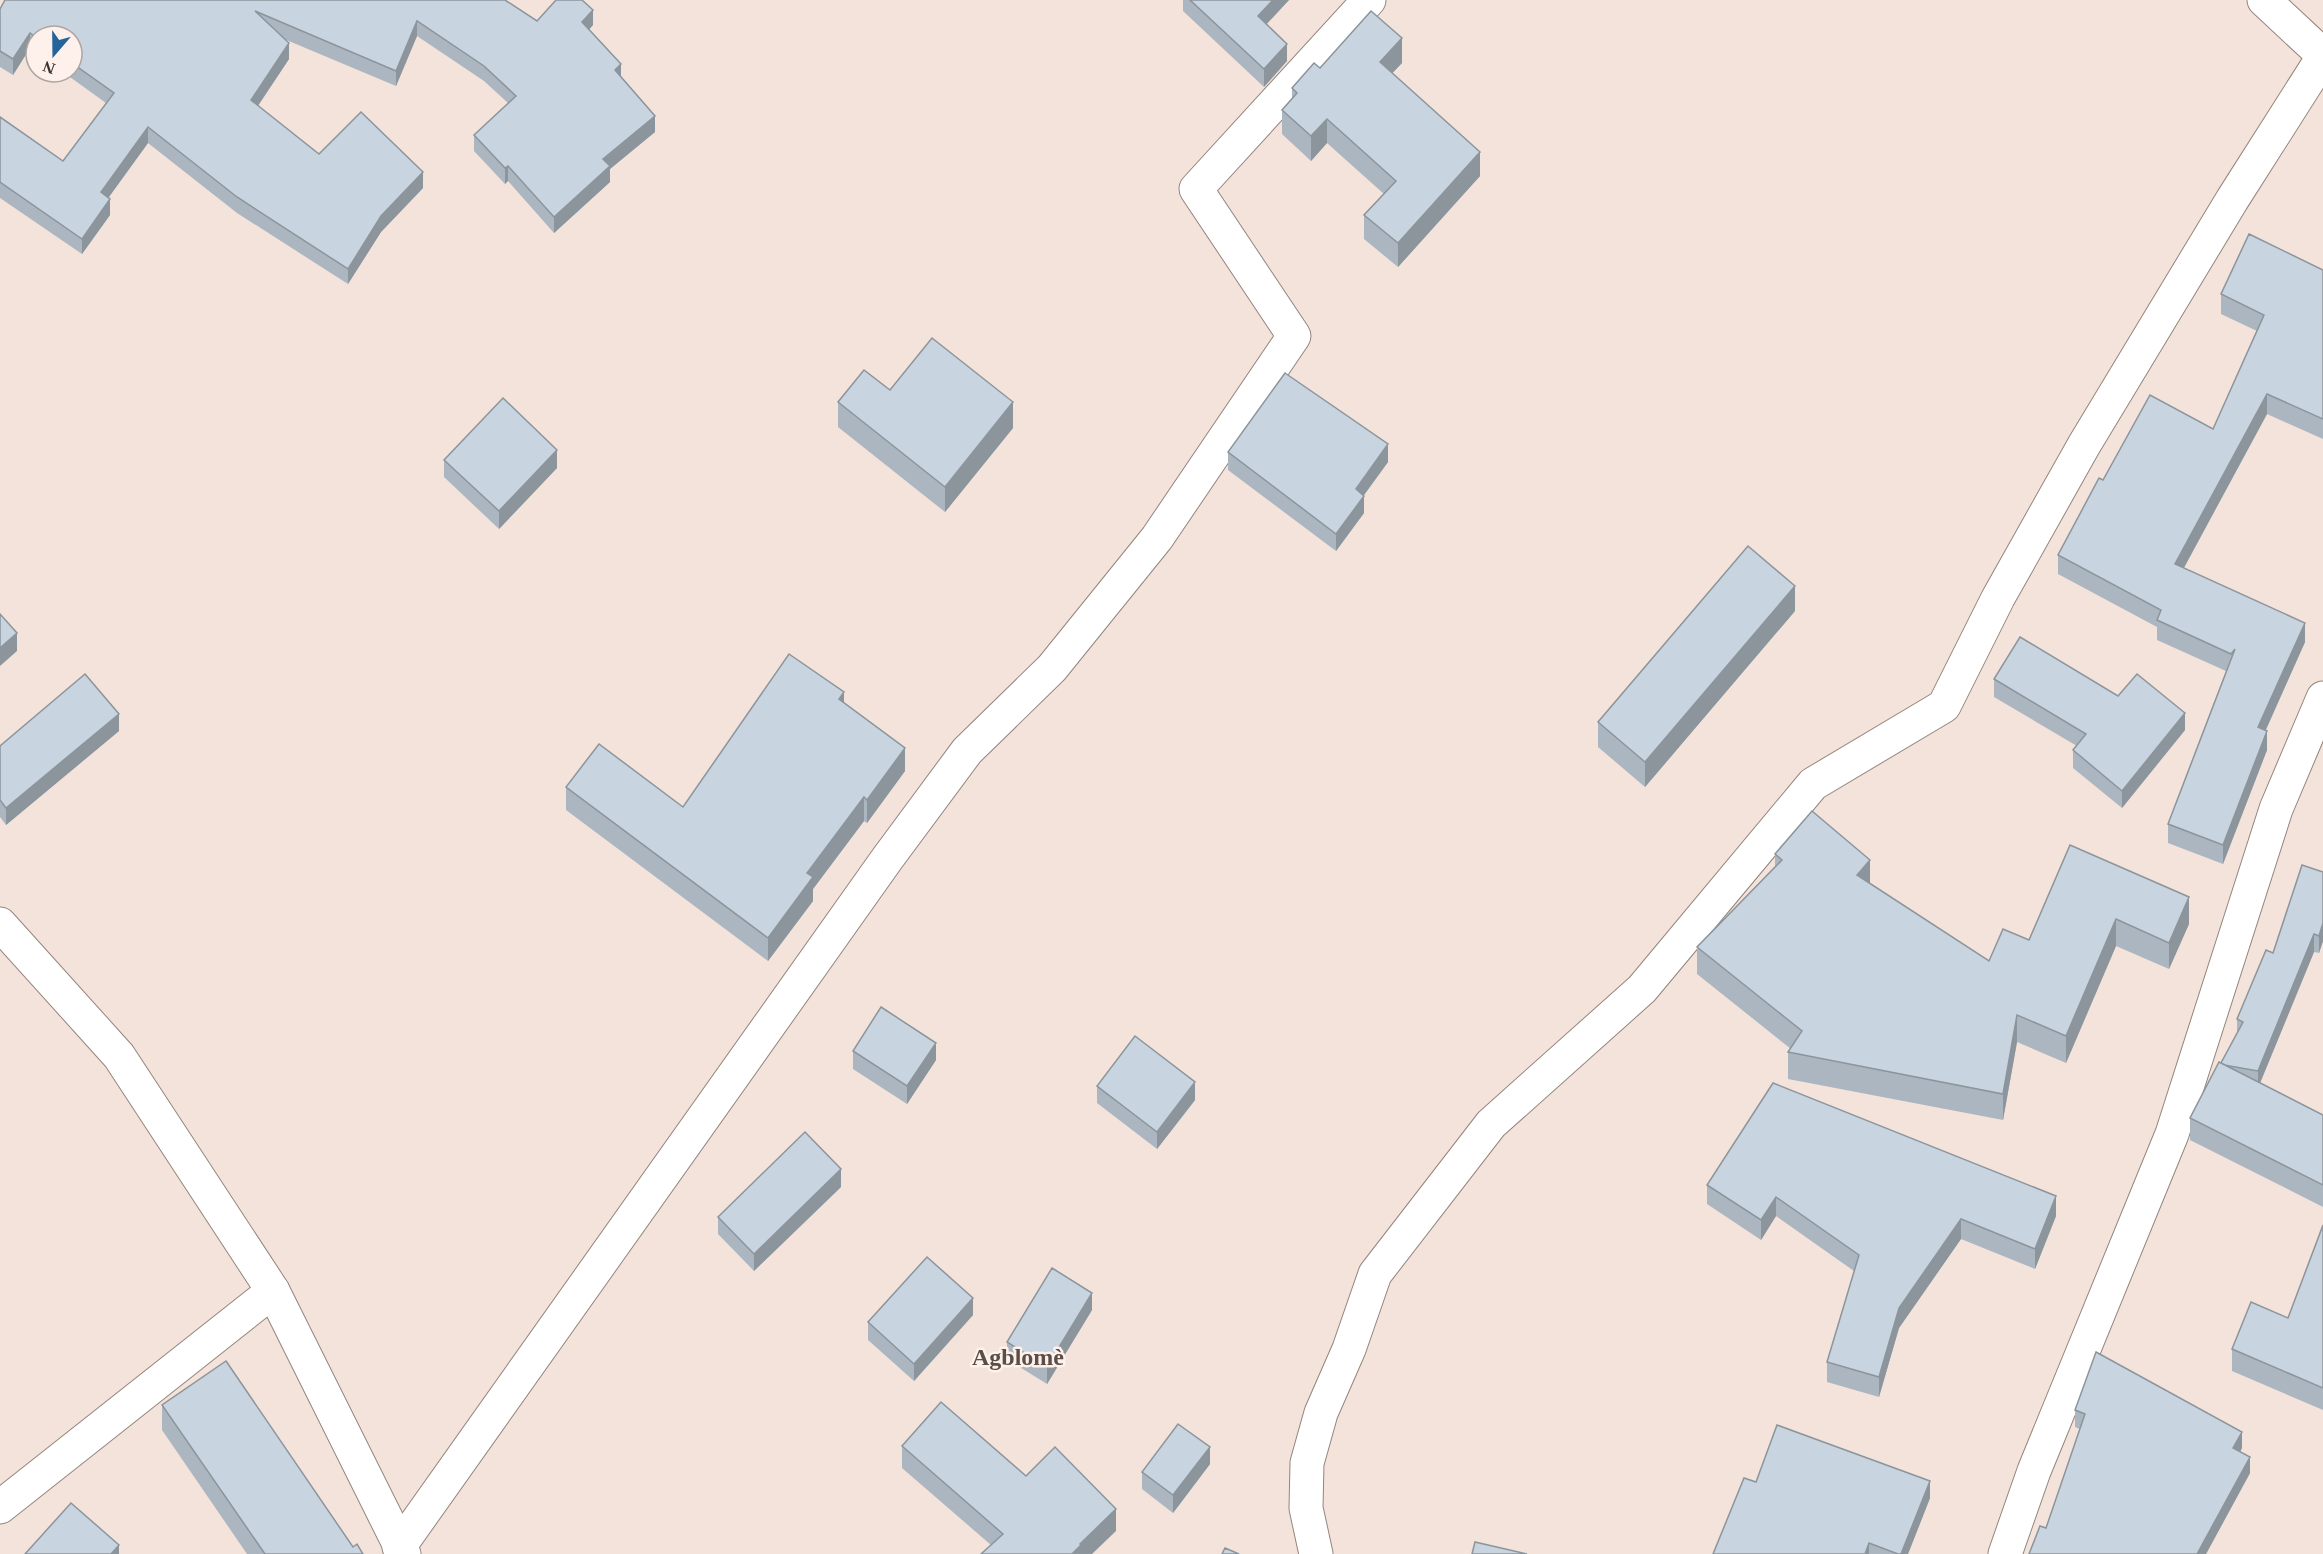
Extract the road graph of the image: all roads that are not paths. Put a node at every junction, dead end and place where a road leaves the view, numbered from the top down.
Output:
1 (1369, 0) edge
2 (2264, 0) edge
3 (2323, 56) edge
4 (2323, 698) edge
5 (0, 924) edge
6 (273, 1291) junction
7 (0, 1507) edge
8 (402, 1551) edge
9 (1316, 1554) edge
10 (2005, 1554) edge

1 - 8 street
2 - 3 street
3 - 9 street
4 - 10 street
5 - 6 street
6 - 7 street
6 - 8 street

